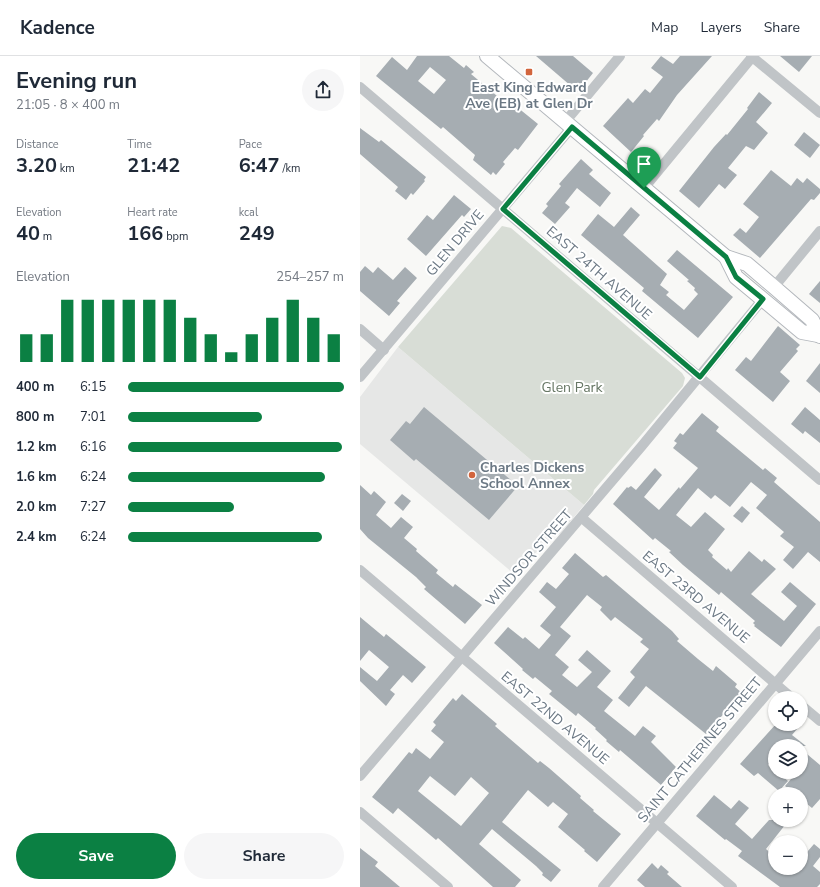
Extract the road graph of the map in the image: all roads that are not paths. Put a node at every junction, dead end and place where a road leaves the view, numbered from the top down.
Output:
1 (487, 56) edge
2 (620, 56) edge
3 (752, 56) edge
4 (360, 87) edge
5 (820, 113) edge
6 (568, 125) junction
7 (644, 188) junction
8 (503, 209) junction
9 (820, 231) edge
10 (726, 257) junction
11 (774, 287) junction
12 (763, 299) junction
13 (360, 329) edge
14 (819, 335) edge
15 (384, 350) junction
16 (360, 377) edge
17 (700, 377) junction
18 (820, 480) edge
19 (582, 518) junction
20 (360, 570) edge
21 (820, 631) edge
22 (462, 658) junction
23 (775, 683) junction
24 (784, 691) edge
25 (808, 711) edge
26 (820, 721) edge
27 (360, 776) edge
28 (360, 812) edge
29 (657, 823) junction
30 (448, 887) edge
31 (603, 887) edge
32 (732, 887) edge

1 - 6 main road
2 - 6 street, GLEN DRIVE
3 - 5 street
3 - 7 street
4 - 8 street, EAST 24TH AVENUE
6 - 7 main road
6 - 8 street, GLEN DRIVE
7 - 10 main road
8 - 15 street, GLEN DRIVE
8 - 17 street, EAST 24TH AVENUE
9 - 11 street
10 - 11 main road
10 - 12 main road
11 - 14 main road
12 - 14 main road
12 - 17 street, WINDSOR STREET
13 - 15 street
15 - 16 street, GLEN DRIVE
17 - 18 street, EAST 24TH AVENUE
17 - 19 street, WINDSOR STREET
19 - 22 street, WINDSOR STREET
19 - 23 street, EAST 23RD AVENUE
20 - 22 street, EAST 22ND AVENUE
21 - 23 street, SAINT CATHERINES STREET
22 - 27 street, WINDSOR STREET
22 - 29 street, EAST 22ND AVENUE
23 - 24 street, EAST 23RD AVENUE
23 - 29 street, SAINT CATHERINES STREET
25 - 26 street
28 - 30 street
29 - 31 street, SAINT CATHERINES STREET
29 - 32 street, EAST 22ND AVENUE

